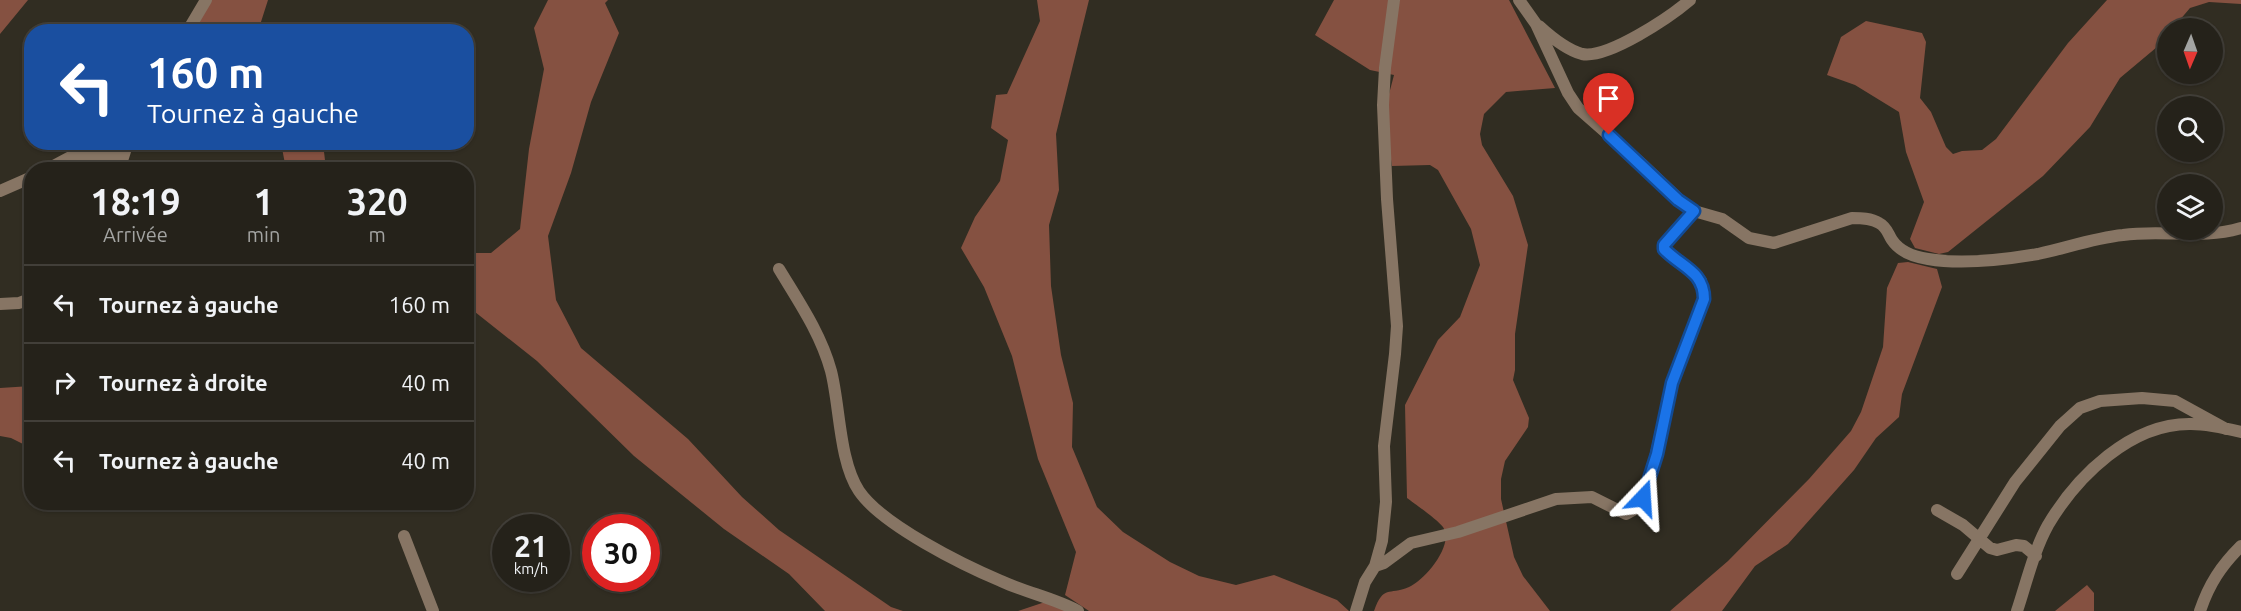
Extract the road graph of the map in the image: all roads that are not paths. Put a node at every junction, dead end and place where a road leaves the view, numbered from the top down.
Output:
1 (206, 0) edge
2 (1394, 0) edge
3 (1520, 0) edge
4 (1690, 0) edge
5 (192, 24) edge
6 (1536, 24) junction
7 (118, 150) edge
8 (61, 162) edge
9 (24, 180) edge
10 (0, 191) edge
11 (1694, 211) junction
12 (2241, 228) edge
13 (779, 269) dead end
14 (24, 301) edge
15 (0, 304) edge
16 (2226, 429) junction
17 (2241, 432) edge
18 (1937, 510) dead end
19 (404, 536) dead end
20 (1978, 540) junction
21 (2241, 546) edge
22 (2036, 555) junction
23 (1375, 566) junction
24 (1956, 573) dead end
25 (433, 611) edge
26 (1078, 611) edge
27 (1356, 611) edge
28 (2017, 611) edge
29 (2200, 611) edge

1 - 5 street
2 - 23 street
3 - 6 street
4 - 6 street
6 - 11 street
7 - 8 street
9 - 10 street
11 - 12 street
11 - 23 street
13 - 26 street
14 - 15 street
16 - 17 street
16 - 20 street
16 - 22 street
18 - 20 street
19 - 25 street
20 - 22 street
20 - 24 street
21 - 29 street
22 - 28 street
23 - 27 street

